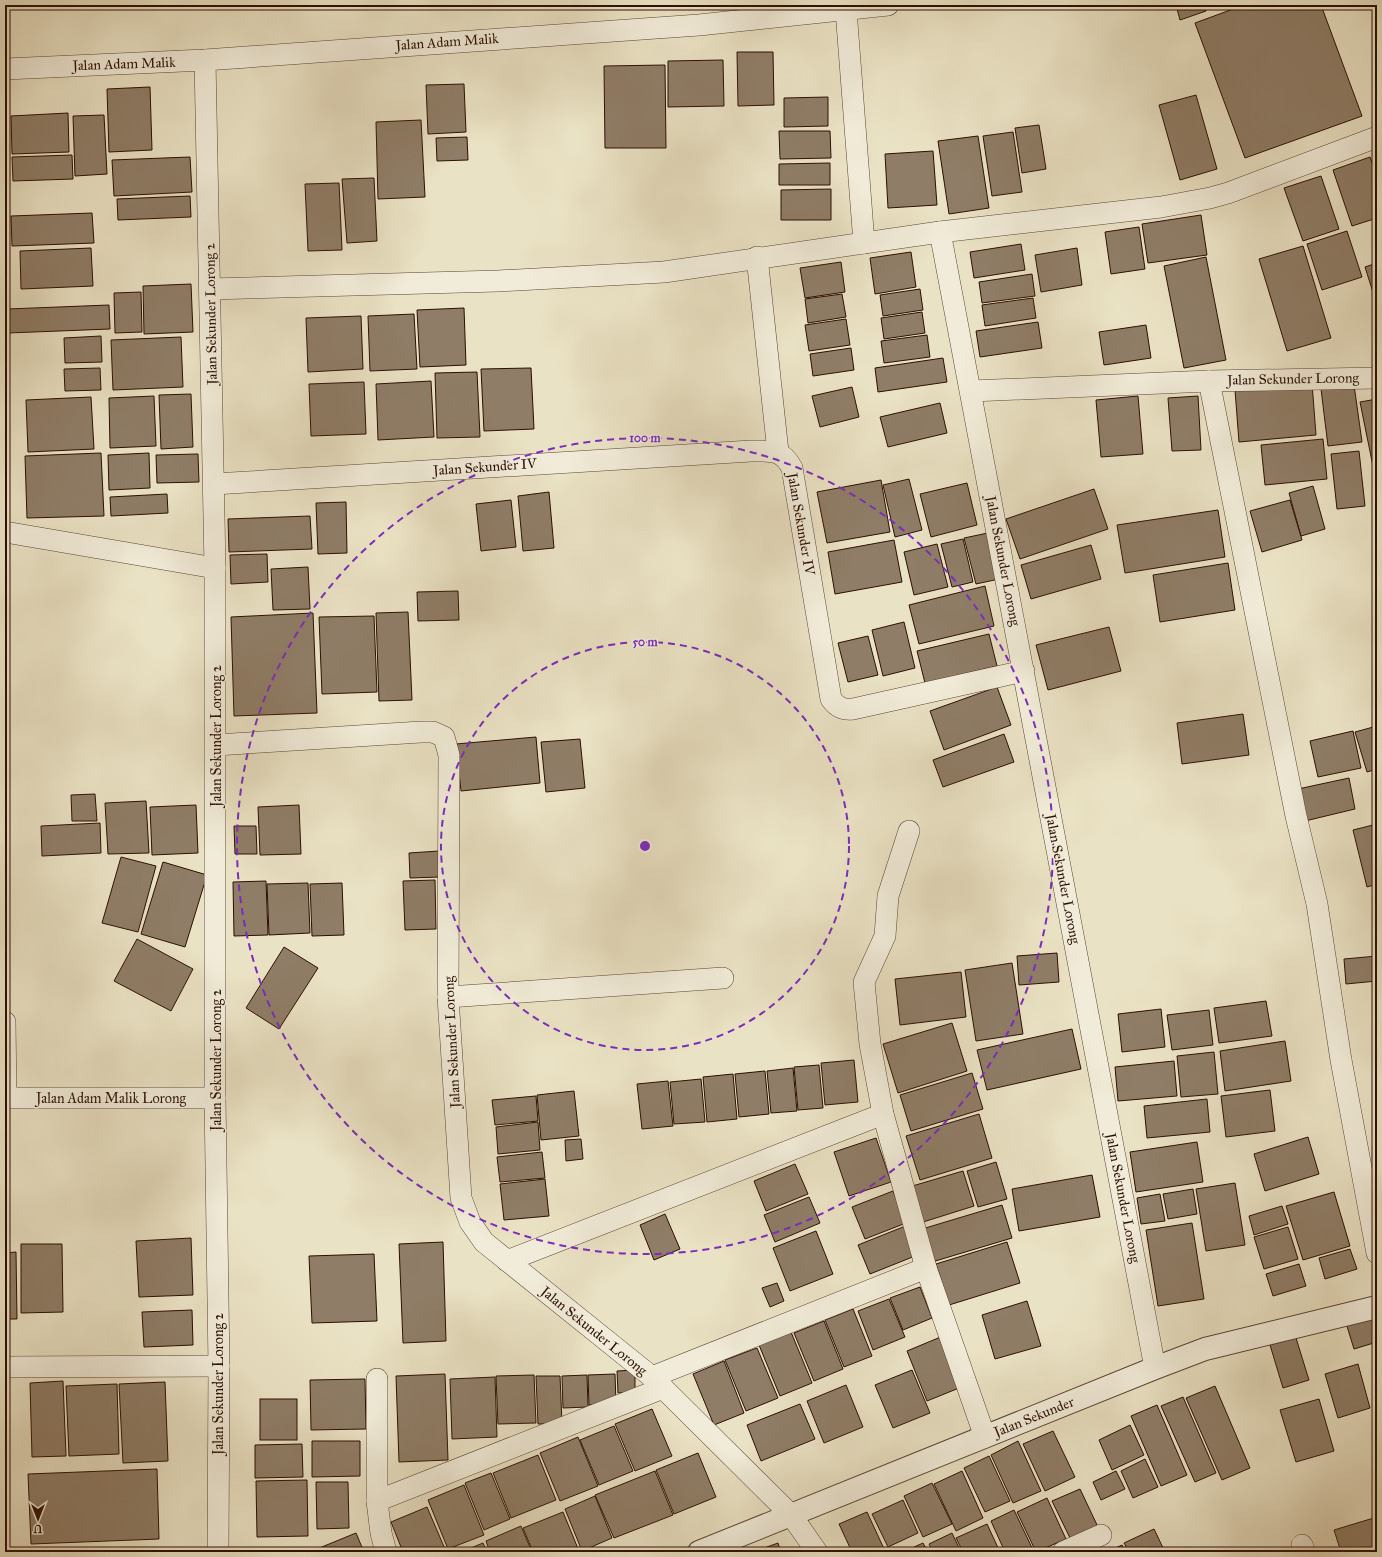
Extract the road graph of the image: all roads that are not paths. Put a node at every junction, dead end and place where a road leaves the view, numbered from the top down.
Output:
1 (888, 5) edge
2 (846, 10) junction
3 (205, 60) junction
4 (5, 69) edge
5 (1377, 137) edge
6 (940, 232) junction
7 (864, 243) junction
8 (757, 257) junction
9 (210, 289) junction
10 (1377, 378) edge
11 (1209, 381) junction
12 (972, 390) junction
13 (778, 452) junction
14 (214, 484) junction
15 (5, 532) edge
16 (215, 568) junction
17 (1024, 671) junction
18 (216, 745) junction
19 (909, 831) dead end
20 (723, 978) dead end
21 (448, 996) junction
22 (5, 1022) edge
23 (6, 1098) edge
24 (215, 1098) junction
25 (883, 1114) junction
26 (1377, 1253) edge
27 (507, 1261) junction
28 (926, 1268) junction
29 (1377, 1307) edge
30 (219, 1366) junction
31 (5, 1367) edge
32 (1155, 1368) junction
33 (377, 1379) dead end
34 (657, 1382) junction
35 (985, 1437) junction
36 (376, 1500) junction
37 (791, 1514) junction
38 (1101, 1535) dead end
39 (218, 1552) edge
40 (386, 1552) edge
41 (699, 1552) edge
42 (817, 1552) edge
43 (1063, 1552) edge

1 - 2 street, Jalan Adam Malik
2 - 3 street, Jalan Adam Malik
2 - 7 street
3 - 4 street, Jalan Adam Malik
3 - 9 street, Jalan Sekunder Lorong 2
5 - 6 street
6 - 7 street
6 - 12 street, Jalan Sekunder Lorong
7 - 8 street
8 - 9 street
8 - 13 street
9 - 14 street, Jalan Sekunder Lorong 2
10 - 11 street, Jalan Sekunder Lorong
11 - 12 street, Jalan Sekunder Lorong
11 - 26 street, Jalan Sekunder Lorong
12 - 17 street, Jalan Sekunder Lorong
13 - 14 street, Jalan Sekunder IV
13 - 17 street, Jalan Sekunder IV
14 - 16 street, Jalan Sekunder Lorong 2
15 - 16 street
16 - 18 street, Jalan Sekunder Lorong 2
17 - 32 street, Jalan Sekunder Lorong
18 - 21 street, Jalan Sekunder Lorong
18 - 24 street, Jalan Sekunder Lorong 2
19 - 25 street
20 - 21 street
21 - 27 street, Jalan Sekunder Lorong
22 - 23 street, Jalan Adam Malik Lorong
23 - 24 street, Jalan Adam Malik Lorong
24 - 30 street, Jalan Sekunder Lorong 2
25 - 27 street
25 - 28 street
27 - 34 street, Jalan Sekunder Lorong
28 - 34 street, Jalan Sekunder Lorong
28 - 35 street
29 - 32 street, Jalan Sekunder
30 - 31 street
30 - 39 street, Jalan Sekunder Lorong 2
32 - 35 street, Jalan Sekunder
33 - 36 street
34 - 36 street, Jalan Sekunder Lorong
34 - 37 street, Jalan Sekunder Lorong
35 - 37 street, Jalan Sekunder
36 - 40 street
37 - 41 street, Jalan Sekunder
37 - 42 street, Jalan Sekunder Lorong
38 - 43 street

